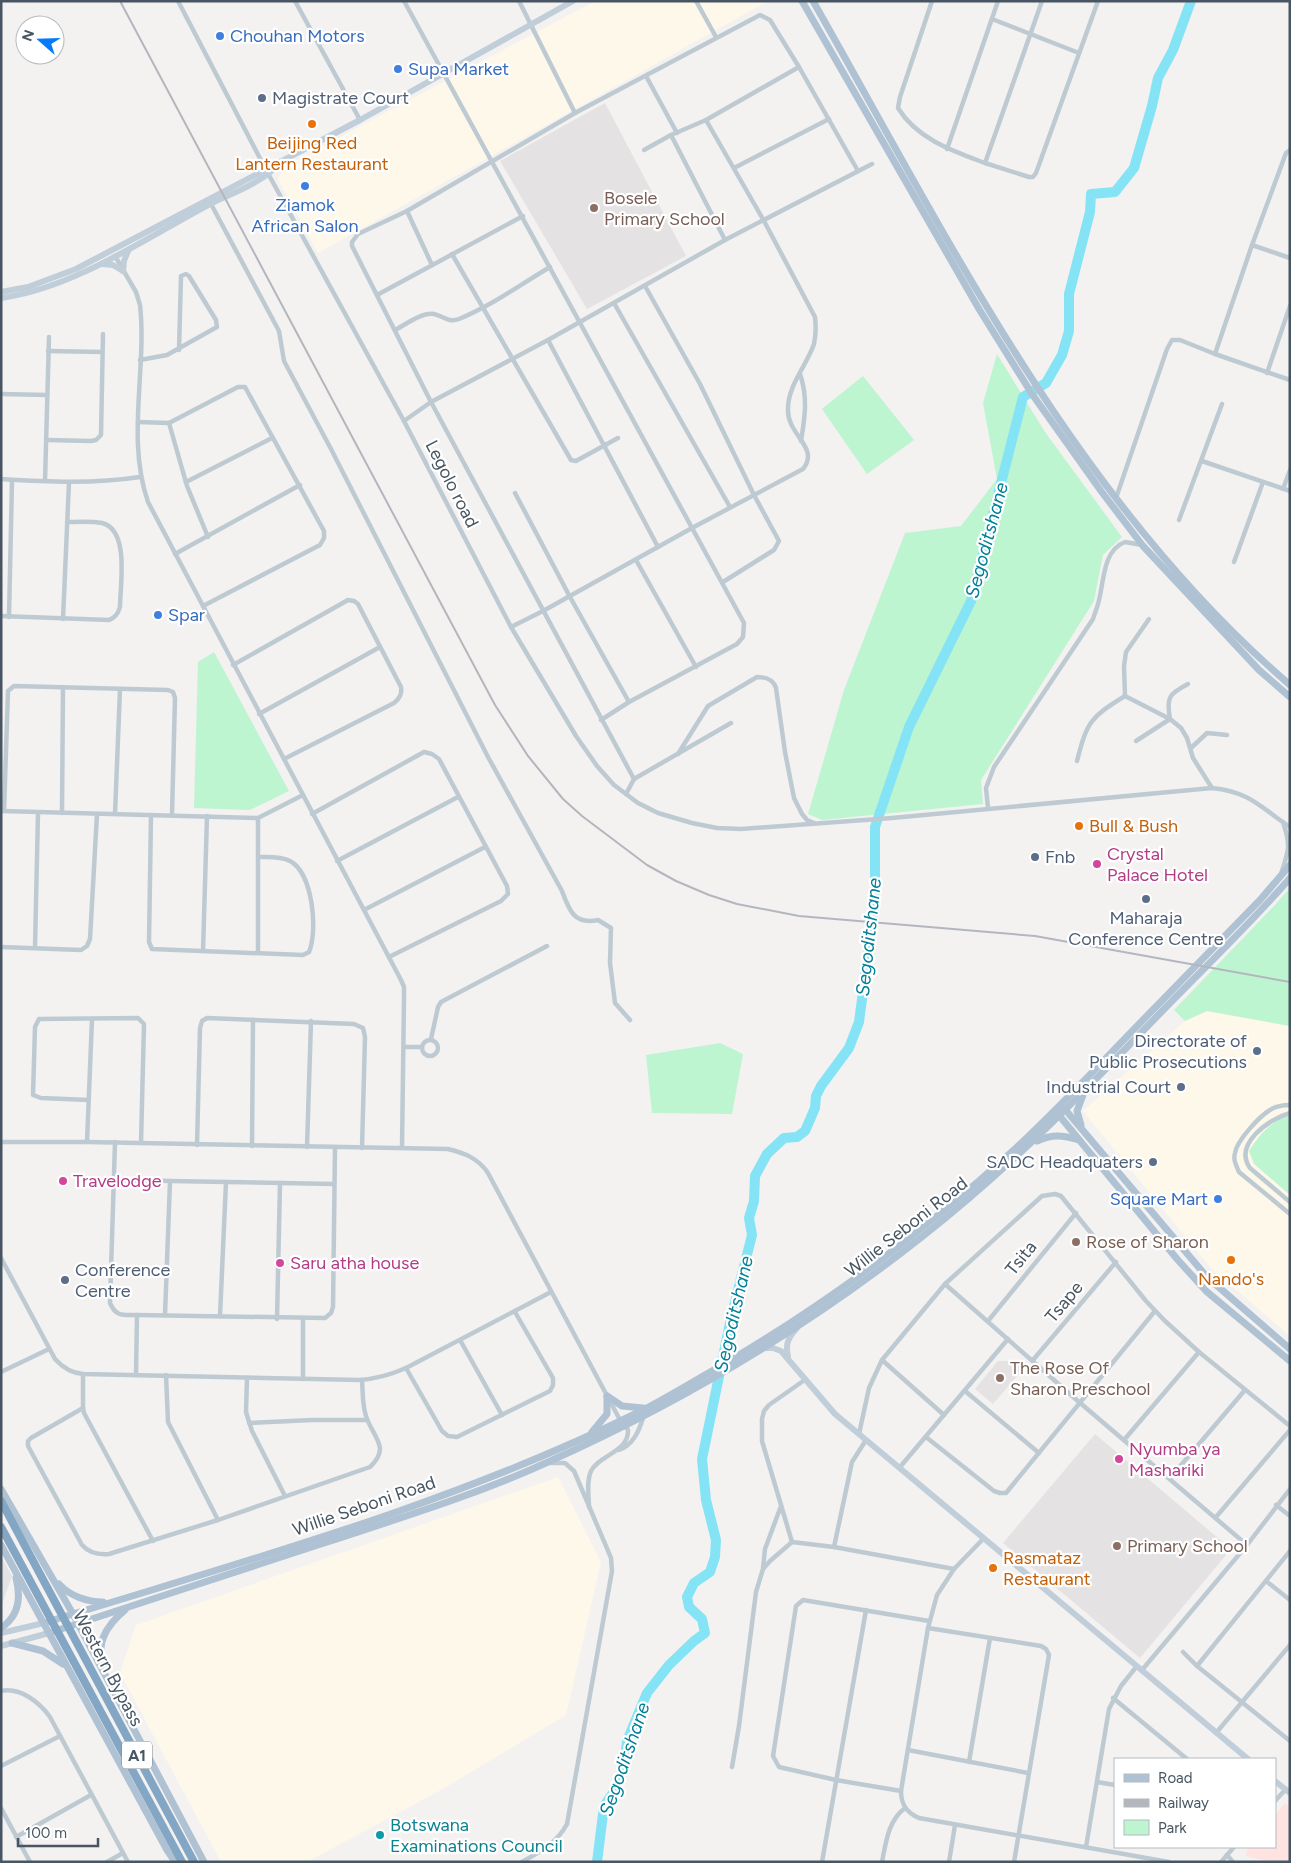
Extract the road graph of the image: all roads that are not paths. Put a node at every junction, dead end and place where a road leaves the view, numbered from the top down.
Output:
1 (178, 1) edge
2 (295, 1) edge
3 (404, 1) edge
4 (519, 1) edge
5 (573, 1) edge
6 (696, 1) edge
7 (802, 1) edge
8 (813, 1) edge
9 (932, 1) edge
10 (998, 1) edge
11 (1042, 1) edge
12 (1098, 1) edge
13 (992, 19) junction
14 (531, 24) junction
15 (1030, 34) junction
16 (716, 37) junction
17 (1079, 53) junction
18 (799, 67) junction
19 (444, 74) junction
20 (646, 76) junction
21 (575, 113) junction
22 (828, 119) junction
23 (360, 120) junction
24 (706, 120) junction
25 (677, 133) junction
26 (670, 135) junction
27 (947, 149) junction
28 (644, 150) dead end
29 (1290, 150) edge
30 (491, 161) junction
31 (985, 163) junction
32 (872, 164) dead end
33 (734, 168) junction
34 (267, 171) junction
35 (858, 171) junction
36 (211, 204) junction
37 (406, 211) junction
38 (522, 216) junction
39 (764, 221) junction
40 (725, 240) junction
41 (1252, 245) junction
42 (112, 250) junction
43 (130, 250) junction
44 (452, 254) junction
45 (115, 257) junction
46 (1290, 258) edge
47 (100, 264) junction
48 (432, 265) junction
49 (550, 267) junction
50 (123, 271) junction
51 (645, 286) junction
52 (1, 292) edge
53 (377, 295) junction
54 (1, 298) edge
55 (614, 303) junction
56 (1290, 306) edge
57 (483, 307) junction
58 (579, 321) junction
59 (395, 330) junction
60 (103, 334) dead end
61 (48, 337) dead end
62 (548, 340) junction
63 (179, 350) junction
64 (48, 351) junction
65 (102, 352) junction
66 (1011, 353) junction
67 (1215, 354) junction
68 (513, 358) junction
69 (140, 360) junction
70 (1267, 373) junction
71 (800, 374) junction
72 (1290, 380) edge
73 (1036, 393) junction
74 (1, 394) edge
75 (47, 395) junction
76 (431, 402) junction
77 (1222, 404) dead end
78 (404, 421) junction
79 (138, 422) junction
80 (169, 423) junction
81 (272, 438) junction
82 (618, 438) dead end
83 (47, 440) junction
84 (801, 441) junction
85 (603, 446) junction
86 (1202, 460) junction
87 (1290, 470) edge
88 (140, 477) junction
89 (1, 479) edge
90 (12, 480) junction
91 (45, 481) junction
92 (69, 482) junction
93 (186, 482) junction
94 (1263, 482) junction
95 (300, 485) junction
96 (1283, 489) junction
97 (1290, 491) edge
98 (515, 493) dead end
99 (754, 494) junction
100 (1116, 498) junction
101 (730, 508) junction
102 (1179, 520) dead end
103 (67, 522) junction
104 (692, 528) junction
105 (208, 536) junction
106 (1143, 546) junction
107 (658, 547) junction
108 (175, 554) junction
109 (636, 560) junction
110 (1234, 562) dead end
111 (723, 582) junction
112 (570, 597) junction
113 (203, 606) junction
114 (543, 611) junction
115 (1, 616) edge
116 (9, 617) junction
117 (63, 619) junction
118 (1149, 619) dead end
119 (511, 627) junction
120 (380, 648) junction
121 (233, 665) junction
122 (696, 667) junction
123 (1188, 684) dead end
124 (1290, 685) edge
125 (63, 687) junction
126 (120, 689) junction
127 (1125, 696) junction
128 (1290, 697) edge
129 (629, 702) junction
130 (259, 714) junction
131 (1170, 719) junction
132 (601, 720) junction
133 (731, 723) dead end
134 (1227, 735) dead end
135 (1136, 742) dead end
136 (1191, 748) junction
137 (678, 754) junction
138 (284, 759) junction
139 (1077, 760) dead end
140 (634, 779) junction
141 (1212, 788) junction
142 (626, 794) junction
143 (303, 795) junction
144 (458, 797) junction
145 (988, 808) junction
146 (3, 811) edge
147 (38, 813) junction
148 (62, 813) junction
149 (97, 814) junction
150 (116, 814) junction
151 (312, 814) junction
152 (151, 815) junction
153 (172, 815) junction
154 (207, 816) junction
155 (258, 818) junction
156 (1283, 822) junction
157 (816, 824) junction
158 (1290, 827) edge
159 (485, 847) junction
160 (259, 857) junction
161 (337, 860) junction
162 (1290, 865) edge
163 (1280, 878) junction
164 (1290, 878) edge
165 (364, 910) junction
166 (547, 946) dead end
167 (1, 947) edge
168 (35, 947) junction
169 (203, 951) junction
170 (258, 952) junction
171 (389, 957) junction
172 (92, 1019) junction
173 (253, 1020) junction
174 (630, 1020) dead end
175 (311, 1021) junction
176 (431, 1039) junction
177 (404, 1047) junction
178 (422, 1047) junction
179 (1086, 1091) junction
180 (89, 1100) junction
181 (1290, 1104) edge
182 (1060, 1111) junction
183 (1290, 1113) edge
184 (1085, 1132) junction
185 (1080, 1141) junction
186 (1, 1142) edge
187 (88, 1142) junction
188 (114, 1142) junction
189 (141, 1143) junction
190 (197, 1145) junction
191 (252, 1146) junction
192 (1029, 1146) junction
193 (307, 1147) junction
194 (335, 1148) junction
195 (362, 1148) junction
196 (402, 1148) junction
197 (114, 1180) junction
198 (170, 1181) junction
199 (226, 1182) junction
200 (280, 1183) junction
201 (334, 1184) junction
202 (1290, 1202) edge
203 (1076, 1213) junction
204 (1290, 1214) edge
205 (1, 1258) edge
206 (1116, 1262) junction
207 (945, 1284) junction
208 (551, 1292) junction
209 (1155, 1311) junction
210 (515, 1312) junction
211 (164, 1315) junction
212 (136, 1316) junction
213 (220, 1316) junction
214 (276, 1319) junction
215 (303, 1319) junction
216 (988, 1321) junction
217 (799, 1326) junction
218 (1008, 1339) junction
219 (460, 1340) junction
220 (49, 1348) junction
221 (764, 1348) junction
222 (1289, 1348) edge
223 (1199, 1352) junction
224 (745, 1356) junction
225 (788, 1358) junction
226 (882, 1360) junction
227 (1033, 1360) junction
228 (1290, 1361) edge
229 (406, 1368) junction
230 (1, 1372) edge
231 (84, 1374) junction
232 (136, 1374) junction
233 (166, 1375) junction
234 (247, 1378) junction
235 (303, 1379) junction
236 (806, 1379) junction
237 (362, 1380) junction
238 (965, 1390) junction
239 (1246, 1390) junction
240 (684, 1391) junction
241 (607, 1396) junction
242 (1079, 1402) junction
243 (83, 1408) junction
244 (646, 1408) junction
245 (502, 1415) junction
246 (944, 1416) junction
247 (643, 1418) junction
248 (367, 1420) junction
249 (249, 1422) junction
250 (623, 1423) junction
251 (1290, 1428) edge
252 (859, 1434) junction
253 (588, 1436) junction
254 (926, 1437) junction
255 (866, 1440) junction
256 (1124, 1440) junction
257 (618, 1450) junction
258 (1039, 1453) junction
259 (544, 1464) junction
260 (900, 1467) junction
261 (1170, 1478) junction
262 (1, 1489) edge
263 (1290, 1489) edge
264 (285, 1496) junction
265 (1, 1501) edge
266 (781, 1505) junction
267 (1276, 1505) junction
268 (589, 1507) junction
269 (1290, 1516) edge
270 (1216, 1517) junction
271 (218, 1520) junction
272 (1, 1527) edge
273 (984, 1538) junction
274 (153, 1541) junction
275 (792, 1542) junction
276 (1247, 1544) junction
277 (1, 1545) edge
278 (834, 1547) junction
279 (1290, 1551) edge
280 (14, 1569) junction
281 (763, 1569) junction
282 (954, 1569) junction
283 (51, 1577) junction
284 (1266, 1581) junction
285 (1290, 1600) edge
286 (111, 1602) junction
287 (129, 1606) junction
288 (866, 1610) junction
289 (72, 1614) junction
290 (930, 1621) junction
291 (44, 1623) junction
292 (78, 1624) junction
293 (1, 1628) edge
294 (928, 1628) junction
295 (1, 1633) edge
296 (49, 1633) junction
297 (990, 1638) junction
298 (12, 1644) junction
299 (1290, 1644) edge
300 (1, 1646) edge
301 (1183, 1652) dead end
302 (1197, 1666) junction
303 (68, 1668) junction
304 (1140, 1668) junction
305 (109, 1682) junction
306 (1, 1691) edge
307 (1113, 1698) junction
308 (1241, 1702) junction
309 (1216, 1733) junction
310 (60, 1736) junction
311 (1290, 1741) edge
312 (908, 1750) junction
313 (1186, 1758) edge
314 (1247, 1758) edge
315 (969, 1762) junction
316 (1, 1765) edge
317 (732, 1767) dead end
318 (1028, 1773) junction
319 (836, 1780) junction
320 (1097, 1782) junction
321 (1276, 1782) edge
322 (1114, 1785) edge
323 (901, 1791) junction
324 (1287, 1791) edge
325 (91, 1795) junction
326 (1276, 1800) edge
327 (1, 1808) edge
328 (905, 1808) junction
329 (954, 1826) junction
330 (1018, 1836) junction
331 (16, 1837) junction
332 (1086, 1847) junction
333 (1233, 1848) edge
334 (123, 1853) junction
335 (1125, 1854) junction
336 (1227, 1855) junction
337 (30, 1862) edge
338 (107, 1862) edge
339 (128, 1862) edge
340 (174, 1862) edge
341 (182, 1862) edge
342 (194, 1862) edge
343 (204, 1862) edge
344 (522, 1862) edge
345 (822, 1862) edge
346 (882, 1862) edge
347 (949, 1862) edge
348 (1014, 1862) edge
349 (1124, 1862) edge
350 (1169, 1862) edge
351 (1221, 1862) edge
352 (1233, 1862) edge

1 - 34 street, Legolo road
2 - 23 street
3 - 19 street
4 - 14 street
5 - 14 main road
6 - 16 street
7 - 66 main road
8 - 66 main road
9 - 27 street
10 - 13 street
11 - 15 street
12 - 17 street
13 - 15 street
13 - 27 street
14 - 19 main road
14 - 21 street
15 - 17 street
15 - 31 street
16 - 18 street
16 - 20 street
17 - 31 street
18 - 22 street
18 - 24 street
19 - 23 main road
19 - 30 street
20 - 21 street
20 - 25 street
21 - 30 street
22 - 33 street
22 - 35 street
23 - 34 main road
24 - 25 street
24 - 33 street
25 - 26 street
26 - 28 street
26 - 40 street
27 - 31 street
29 - 41 street
30 - 37 street
30 - 38 street
32 - 35 street
33 - 39 street
34 - 36 main road
34 - 42 main road
34 - 78 street, Legolo road
35 - 39 street
36 - 43 main road
36 - 174 street
37 - 48 street
37 - 53 street
38 - 44 street
38 - 49 street
39 - 40 street
39 - 71 street
40 - 51 street
41 - 46 street
41 - 67 street
42 - 45 street
42 - 52 main road
43 - 45 main road
43 - 50 main road
44 - 48 street
44 - 57 street
45 - 47 main road
45 - 50 street
47 - 50 main road
47 - 54 main road
48 - 53 street
49 - 57 street
49 - 58 street
50 - 69 street
51 - 55 street
51 - 99 street
53 - 59 street
55 - 58 street
55 - 101 street
56 - 70 street
57 - 59 street
57 - 68 street
58 - 62 street
58 - 104 street
59 - 76 street
60 - 65 street
61 - 64 street
62 - 68 street
62 - 85 street
63 - 63 street
63 - 69 street
64 - 65 street
64 - 75 street
65 - 83 street
66 - 73 main road
67 - 70 street
67 - 100 street
68 - 76 street
68 - 85 street
69 - 79 street
70 - 72 street
71 - 84 street
71 - 84 street
73 - 100 main road
73 - 106 main road
74 - 75 street
75 - 83 street
76 - 78 street
76 - 114 street
77 - 86 street
78 - 119 street, Legolo road
79 - 80 street
79 - 88 street
80 - 81 street
80 - 93 street
81 - 93 street
81 - 95 street
82 - 85 street
83 - 91 street
84 - 99 street
85 - 107 street
86 - 94 street
86 - 102 street
87 - 96 street
88 - 92 street
88 - 108 street
89 - 90 street
90 - 91 street
90 - 116 street
91 - 92 street
92 - 103 street
93 - 105 street
94 - 96 street
94 - 110 street
95 - 105 street
95 - 113 street
96 - 97 street
98 - 112 street
99 - 101 street
99 - 111 street
100 - 124 main road
101 - 104 street
103 - 117 street
103 - 117 street
104 - 107 street
104 - 111 street
105 - 108 street
106 - 128 main road
106 - 145 street
107 - 109 street
108 - 113 street
109 - 112 street
109 - 122 street
111 - 122 street
112 - 114 street
112 - 129 street
113 - 121 street
114 - 119 street
114 - 132 street
115 - 116 street
116 - 117 street
118 - 127 street
119 - 142 street, Legolo road
120 - 121 street
120 - 130 street
120 - 138 street
121 - 130 street
122 - 129 street
123 - 131 street
125 - 126 street
125 - 146 street
125 - 148 street
126 - 150 street
126 - 153 street
127 - 131 street
127 - 139 street
129 - 132 street
130 - 138 street
131 - 135 street
131 - 136 street
132 - 140 street
133 - 137 street
134 - 136 street
136 - 141 street
137 - 140 street
137 - 157 street
138 - 143 street
140 - 142 street
141 - 145 street, Legolo road
141 - 156 street, Legolo road
142 - 157 street, Legolo road
143 - 151 street
143 - 155 street
144 - 151 street
144 - 159 street
144 - 161 street
145 - 157 street, Legolo road
146 - 147 street
147 - 148 street
147 - 168 street
148 - 149 street
149 - 150 street
149 - 168 street
150 - 152 street
151 - 161 street
152 - 153 street
152 - 169 street
153 - 154 street
154 - 155 street
154 - 169 street
155 - 160 street
156 - 158 street, Legolo road
156 - 163 street
159 - 165 street
159 - 171 street
160 - 170 street
160 - 170 street
161 - 165 street
162 - 163 main road
163 - 182 main road, Willie Seboni Road
164 - 179 main road, Willie Seboni Road
165 - 171 street
166 - 176 street
167 - 168 street
169 - 170 street
171 - 177 street
172 - 180 street
172 - 180 street
172 - 189 street
173 - 175 street
173 - 190 street
173 - 191 street
175 - 193 street
175 - 195 street
176 - 178 street
176 - 178 street
177 - 178 street
177 - 196 street
179 - 182 main road, Willie Seboni Road
179 - 184 main road
180 - 187 street
181 - 204 street
182 - 184 main road
182 - 185 main road
182 - 192 main road, Willie Seboni Road
182 - 224 main road, Willie Seboni Road
183 - 202 street
184 - 222 main road
185 - 192 main road
185 - 228 main road
186 - 187 street
187 - 188 street
188 - 189 street
188 - 197 street
189 - 190 street
190 - 191 street
191 - 193 street
192 - 217 main road, Willie Seboni Road
193 - 194 street
194 - 195 street
194 - 201 street
195 - 196 street
196 - 208 street
197 - 198 street
197 - 212 street
198 - 199 street
198 - 211 street
199 - 200 street
199 - 213 street
200 - 201 street
200 - 214 street
201 - 215 street
203 - 206 street
203 - 207 street
203 - 216 street, Tsita
205 - 220 street
206 - 209 street
206 - 227 street, Tsape
207 - 216 street
207 - 226 street
208 - 210 street
208 - 241 street
209 - 223 street
209 - 242 street
210 - 219 street
210 - 245 street
211 - 212 street
211 - 213 street
212 - 232 street
213 - 214 street
214 - 215 street
215 - 235 street
216 - 218 street
217 - 221 main road, Willie Seboni Road
217 - 225 main road
218 - 227 street
218 - 238 street
219 - 229 street
219 - 245 street
220 - 230 street
220 - 231 street
221 - 224 main road, Willie Seboni Road
221 - 225 main road
223 - 239 street
223 - 256 street
224 - 240 main road
225 - 236 main road
226 - 246 street
226 - 252 street
227 - 242 street
229 - 237 street
229 - 245 street
231 - 232 street
231 - 243 street
232 - 233 street
233 - 234 street
233 - 271 street
234 - 235 street
234 - 249 street
235 - 237 street
236 - 252 main road
236 - 266 street
237 - 248 street
238 - 246 street
238 - 258 street
239 - 251 street
239 - 261 street
240 - 244 main road, Willie Seboni Road
240 - 247 main road, Willie Seboni Road
241 - 244 main road
241 - 250 street
241 - 253 main road
242 - 256 street
242 - 258 street
243 - 274 street
243 - 274 street
244 - 250 main road, Willie Seboni Road
246 - 254 street
247 - 250 main road, Willie Seboni Road
247 - 257 street
248 - 249 street
248 - 264 street
249 - 264 street
250 - 253 main road, Willie Seboni Road
250 - 257 street
250 - 259 main road, Willie Seboni Road
251 - 270 street
252 - 255 main road
253 - 286 main road, Willie Seboni Road
254 - 258 street
254 - 260 street
255 - 260 main road
255 - 278 street
256 - 261 street
257 - 268 street
259 - 268 street
259 - 287 main road, Willie Seboni Road
260 - 273 main road
261 - 270 street
262 - 283 main road
263 - 267 street
264 - 271 street
265 - 342 highway, Western Bypass / A1
266 - 275 street
266 - 281 street
267 - 269 street
267 - 276 street
268 - 344 street
270 - 276 street
271 - 274 street
272 - 341 highway, Western Bypass / A1
273 - 282 street
273 - 304 main road
275 - 278 street
275 - 281 street
276 - 304 street
277 - 280 main road
278 - 282 street
279 - 284 street
280 - 291 main road
280 - 293 main road
281 - 317 street
282 - 290 street
283 - 286 main road
283 - 289 main road
284 - 285 street
284 - 302 street
286 - 289 main road, Willie Seboni Road
287 - 292 main road, Willie Seboni Road
287 - 305 main road
288 - 290 street
288 - 319 street
288 - 319 street
289 - 291 main road, Willie Seboni Road
289 - 292 main road
290 - 294 street
291 - 295 main road
291 - 296 main road
292 - 296 main road, Willie Seboni Road
292 - 305 main road
294 - 297 street
294 - 312 street
296 - 298 main road
296 - 303 main road
297 - 315 street
297 - 318 street
298 - 300 main road
298 - 303 main road
299 - 308 street
301 - 302 street
302 - 308 street
303 - 340 main road
304 - 307 street
304 - 309 main road
305 - 343 main road
306 - 310 street
307 - 313 street
307 - 320 street
308 - 309 street
308 - 311 street
309 - 314 main road
310 - 316 street
310 - 325 street
312 - 315 street
312 - 323 street
315 - 318 street
318 - 330 street
319 - 323 street
319 - 345 street
320 - 322 street
320 - 332 street
321 - 324 main road
323 - 328 street
324 - 326 street
325 - 331 street
325 - 334 street
327 - 331 street
328 - 329 street
328 - 346 street
329 - 330 street
329 - 347 street
330 - 332 street
330 - 348 street
331 - 337 street
332 - 335 street
333 - 336 street
334 - 338 street
334 - 339 street
335 - 349 street
335 - 350 street
336 - 351 street
336 - 352 street

